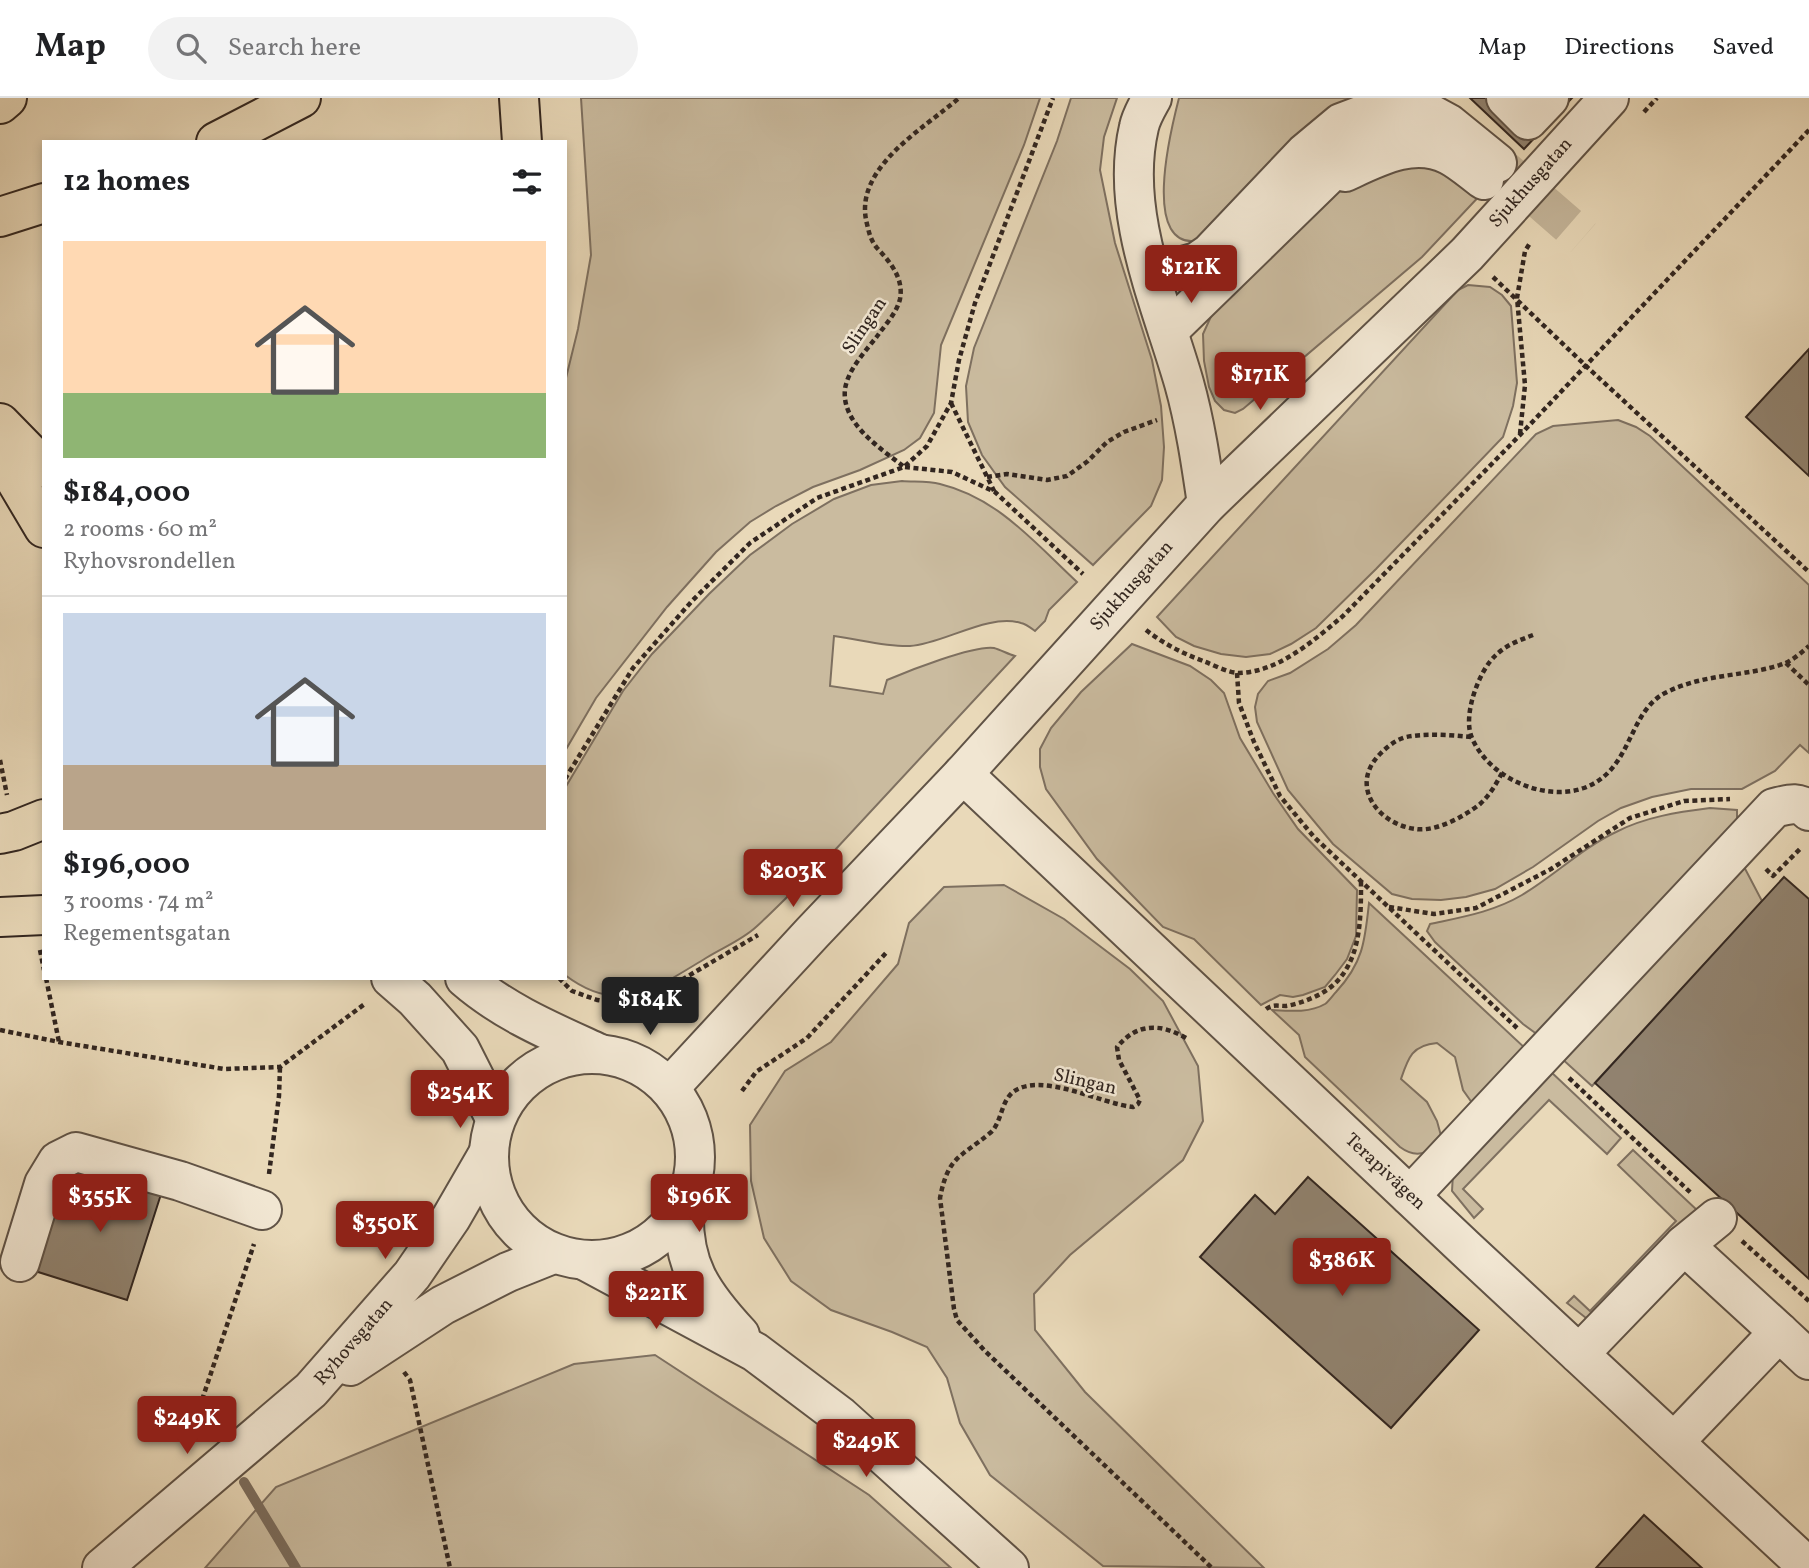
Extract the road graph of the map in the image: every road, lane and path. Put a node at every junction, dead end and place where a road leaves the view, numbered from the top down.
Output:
1 (6, 98) edge
2 (302, 98) edge
3 (519, 98) edge
4 (959, 98) edge
5 (1053, 98) edge
6 (1152, 98) edge
7 (1506, 98) edge
8 (1549, 98) edge
9 (1657, 98) edge
10 (0, 104) edge
11 (1391, 105) edge
12 (1624, 108) edge
13 (1809, 130) edge
14 (220, 140) edge
15 (522, 140) edge
16 (1315, 186) junction
17 (42, 204) edge
18 (0, 217) edge
19 (1536, 233) dead end
20 (1467, 254) junction
21 (1152, 275) junction
22 (1517, 298) junction
23 (1168, 331) junction
24 (1586, 366) junction
25 (950, 403) junction
26 (1190, 410) junction
27 (0, 423) edge
28 (1520, 435) junction
29 (0, 454) edge
30 (42, 466) edge
31 (904, 467) junction
32 (987, 477) junction
33 (995, 492) junction
34 (1207, 504) junction
35 (42, 525) edge
36 (1809, 572) edge
37 (1083, 573) dead end
38 (1146, 630) dead end
39 (1533, 635) dead end
40 (1809, 646) edge
41 (1786, 663) junction
42 (1237, 673) junction
43 (1809, 685) edge
44 (1471, 737) junction
45 (0, 760) edge
46 (1502, 773) junction
47 (963, 774) junction
48 (567, 776) edge
49 (8, 797) dead end
50 (1791, 809) edge
51 (42, 820) edge
52 (0, 834) edge
53 (1361, 882) junction
54 (1388, 907) junction
55 (42, 915) edge
56 (0, 917) edge
57 (766, 926) dead end
58 (886, 953) dead end
59 (46, 980) edge
60 (467, 980) edge
61 (561, 980) edge
62 (379, 990) edge
63 (1233, 1029) junction
64 (0, 1030) edge
65 (59, 1042) junction
66 (598, 1053) junction
67 (1543, 1053) junction
68 (280, 1067) junction
69 (669, 1088) junction
70 (742, 1091) dead end
71 (495, 1118) junction
72 (488, 1154) junction
73 (1410, 1196) junction
74 (684, 1205) junction
75 (262, 1210) junction
76 (1717, 1218) junction
77 (1684, 1245) junction
78 (569, 1257) junction
79 (20, 1262) dead end
80 (1809, 1301) edge
81 (1779, 1332) junction
82 (384, 1345) junction
83 (755, 1352) junction
84 (1579, 1354) junction
85 (1809, 1360) edge
86 (311, 1390) junction
87 (1674, 1442) junction
88 (198, 1485) junction
89 (102, 1568) edge
90 (450, 1568) edge
91 (1009, 1568) edge
92 (1212, 1568) edge
93 (1809, 1568) edge

1 - 10 main road
2 - 14 main road
3 - 15 main road
4 - 31 path, Slingan
5 - 25 path
6 - 21 street
7 - 8 street
9 - 12 path
11 - 16 street
11 - 16 street
11 - 21 street
12 - 20 street, Sjukhusgatan
13 - 24 path
16 - 23 street
17 - 18 main road
19 - 22 path
20 - 22 path
20 - 34 street, Sjukhusgatan
21 - 23 street
22 - 24 path
22 - 28 path
23 - 26 street
24 - 28 path
24 - 36 path
25 - 31 path
25 - 32 path
26 - 32 path
26 - 34 street
27 - 30 main road
28 - 42 path
29 - 35 main road
31 - 33 path
31 - 48 path
32 - 33 path
33 - 37 path
34 - 47 street, Sjukhusgatan
38 - 42 path
39 - 44 path
40 - 41 path
41 - 43 path
41 - 46 path
42 - 53 path
44 - 46 path
44 - 46 path
45 - 49 path
47 - 63 street, Terapivägen
47 - 69 street, Sjukhusgatan
50 - 54 path
50 - 67 street
51 - 52 main road
53 - 54 path
53 - 63 path, Slingan
54 - 67 path
55 - 56 main road
57 - 61 path
58 - 70 path
59 - 65 path
60 - 66 street
62 - 68 path
62 - 71 street
63 - 73 street, Terapivägen
63 - 92 path, Slingan
64 - 65 path
65 - 68 path
66 - 69 street
66 - 71 street
67 - 73 street
67 - 76 path
68 - 75 path
69 - 74 street
71 - 72 street
72 - 78 street
72 - 86 street, Ryhovsgatan
73 - 84 street, Terapivägen
74 - 78 street
74 - 83 street
75 - 79 street
75 - 88 path
76 - 77 street
76 - 80 path
77 - 81 street
77 - 84 street
78 - 82 street, Ryhovsgatan
78 - 83 street
81 - 85 street
81 - 87 street
82 - 86 street, Ryhovsgatan
82 - 90 path
83 - 91 street
84 - 87 street, Terapivägen
86 - 88 street, Ryhovsgatan
87 - 93 street, Terapivägen
88 - 89 street, Ryhovsgatan

